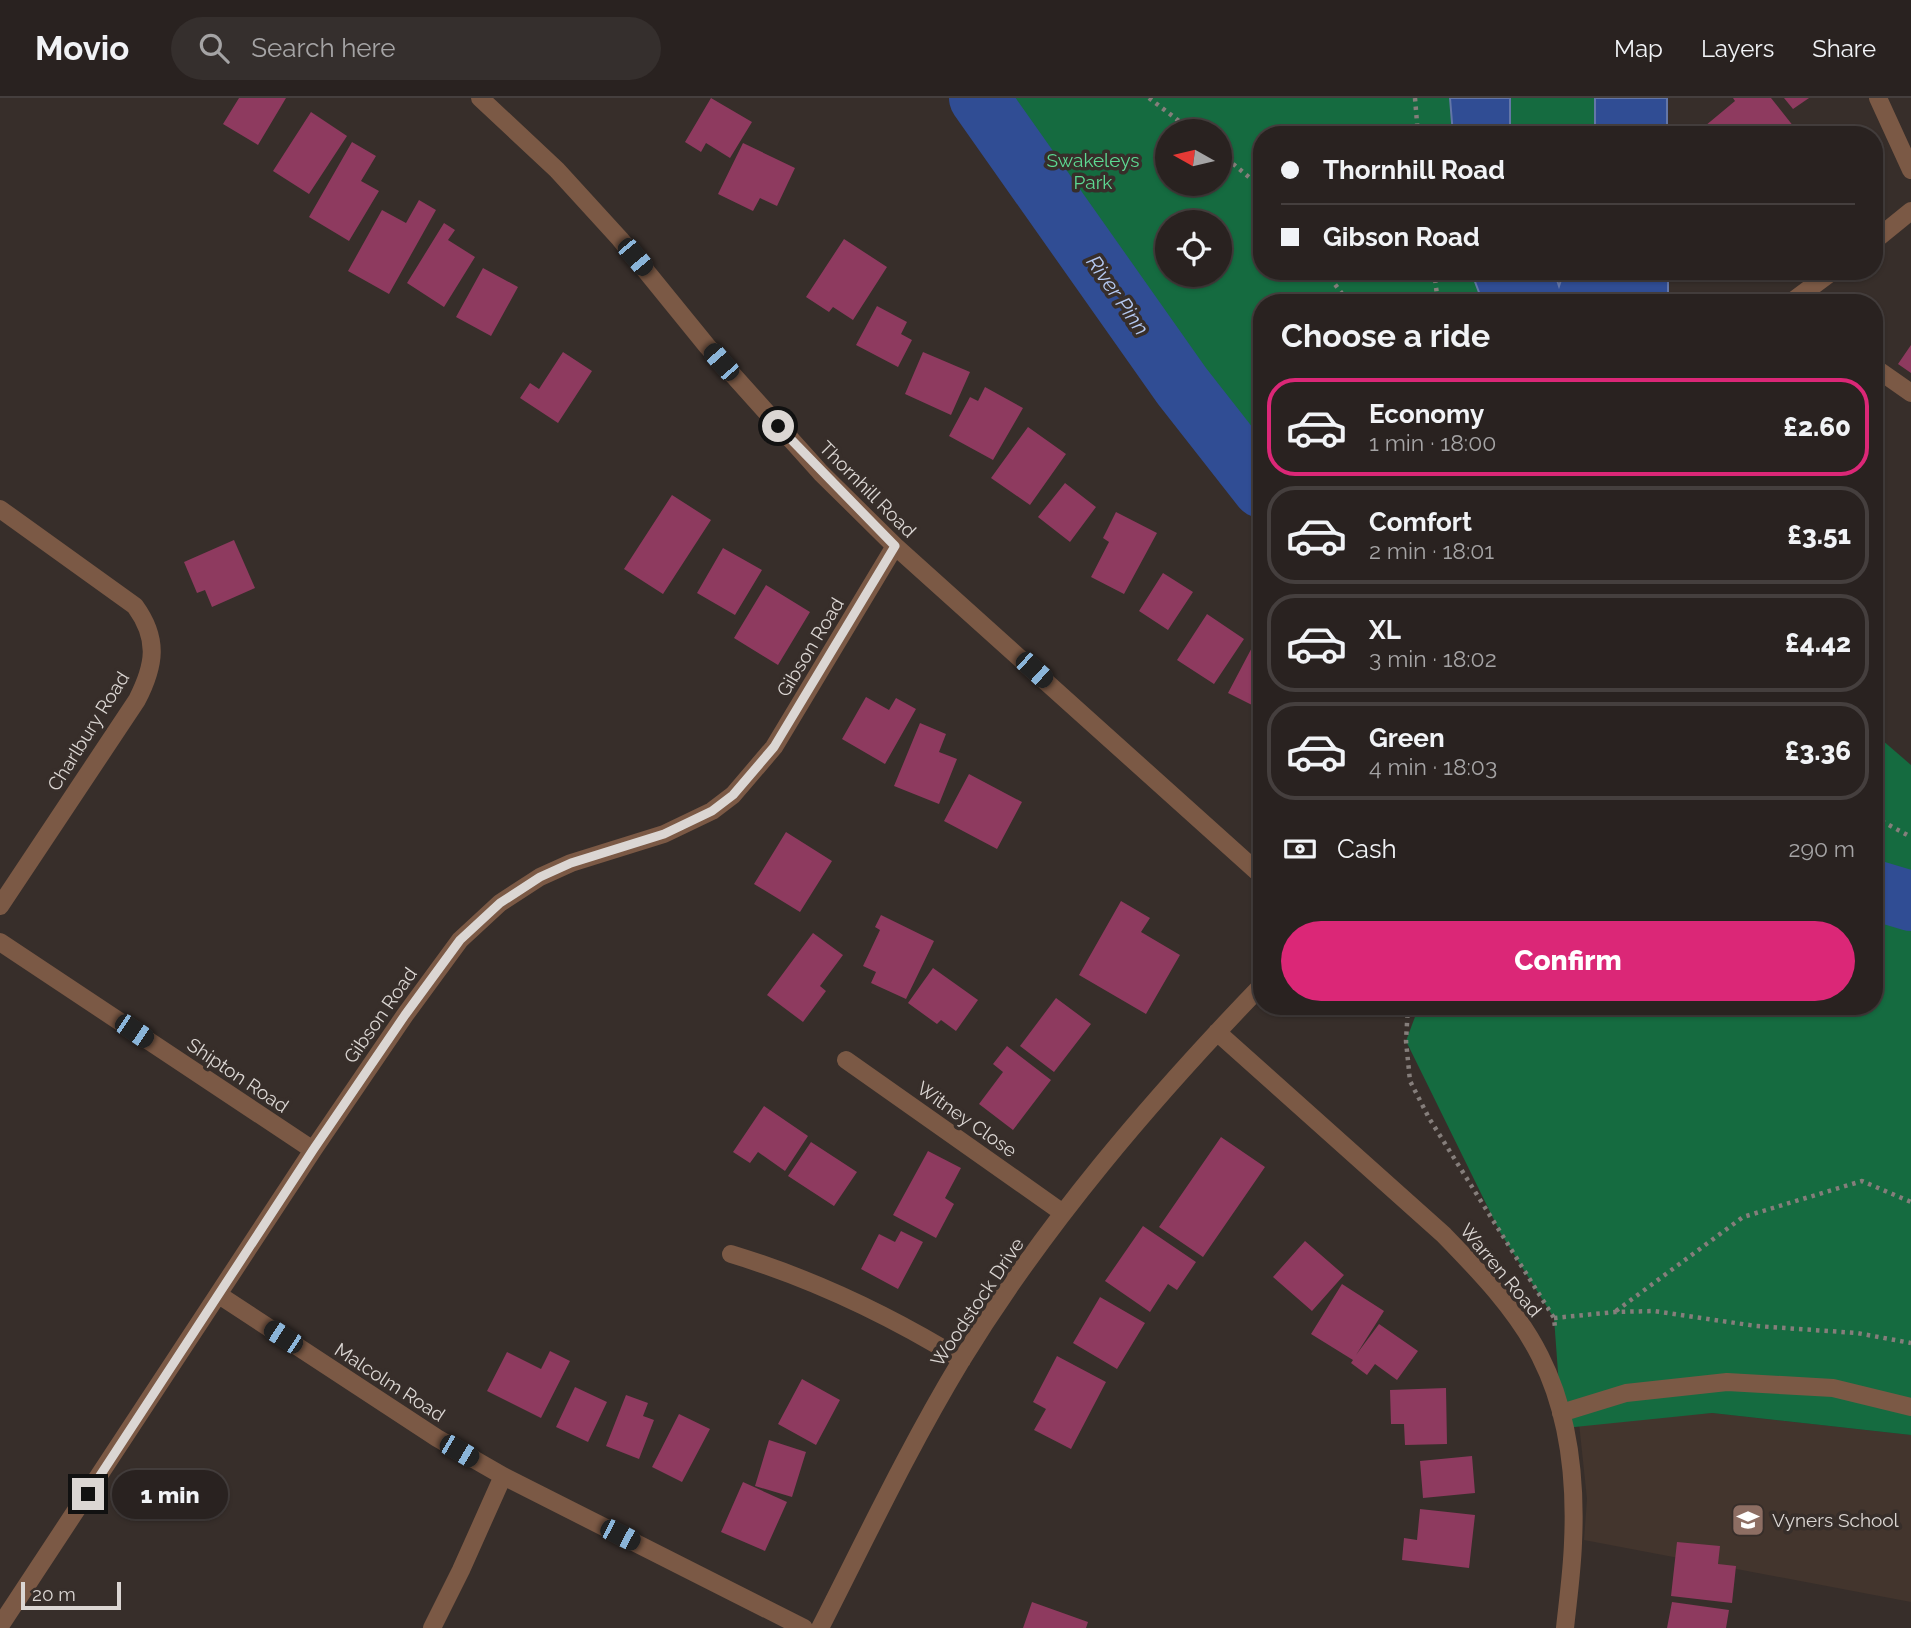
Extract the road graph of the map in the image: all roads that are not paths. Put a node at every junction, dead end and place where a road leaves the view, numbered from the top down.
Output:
1 (480, 98) edge
2 (1878, 98) edge
3 (1911, 170) edge
4 (1911, 211) edge
5 (1883, 234) edge
6 (1821, 280) edge
7 (1802, 294) edge
8 (1883, 373) edge
9 (1911, 393) edge
10 (0, 509) edge
11 (895, 546) junction
12 (1253, 868) edge
13 (0, 906) edge
14 (0, 942) edge
15 (1253, 994) edge
16 (1217, 1032) junction
17 (846, 1060) dead end
18 (313, 1150) junction
19 (1063, 1213) junction
20 (731, 1254) dead end
21 (219, 1295) junction
22 (962, 1360) junction
23 (1911, 1407) edge
24 (1561, 1413) junction
25 (503, 1476) junction
26 (0, 1626) edge
27 (432, 1628) edge
28 (804, 1628) edge
29 (820, 1628) edge
30 (1565, 1628) edge

1 - 11 street, Thornhill Road
2 - 3 street
4 - 5 street
6 - 7 street
8 - 9 street
10 - 13 street, Charlbury Road
11 - 12 street, Thornhill Road
11 - 18 street, Gibson Road
14 - 18 street, Shipton Road
15 - 16 street, Woodstock Drive
16 - 19 street, Woodstock Drive
16 - 24 street, Warren Road
17 - 19 street, Witney Close
18 - 21 street, Gibson Road
19 - 22 street, Woodstock Drive
20 - 22 street
21 - 25 street, Malcolm Road
21 - 26 street, Gibson Road
22 - 29 street, Woodstock Drive
23 - 24 street
24 - 30 street, Warren Road
25 - 27 street
25 - 28 street, Malcolm Road

